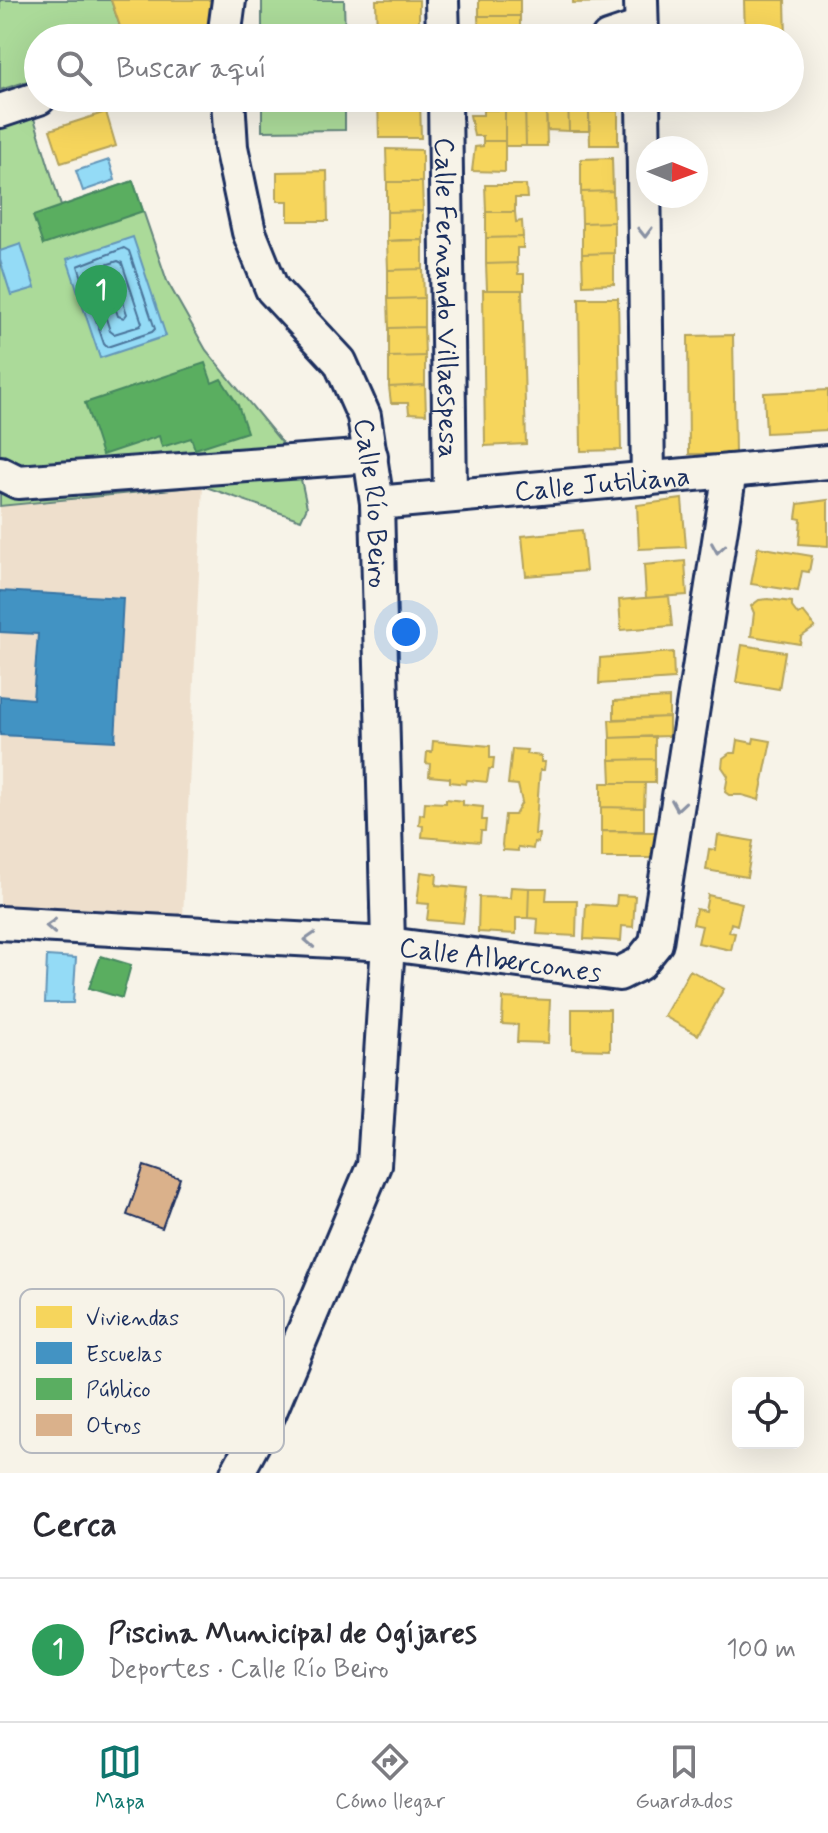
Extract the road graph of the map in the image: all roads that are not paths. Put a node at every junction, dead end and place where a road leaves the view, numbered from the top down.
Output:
1 (229, 0) edge
2 (442, 0) edge
3 (226, 24) edge
4 (443, 24) edge
5 (24, 103) edge
6 (0, 111) edge
7 (229, 112) edge
8 (445, 112) edge
9 (643, 112) edge
10 (371, 456) junction
11 (828, 462) edge
12 (730, 471) junction
13 (0, 473) edge
14 (648, 479) junction
15 (450, 496) junction
16 (377, 503) junction
17 (0, 923) edge
18 (388, 944) junction
19 (284, 1378) edge
20 (248, 1453) edge
21 (237, 1473) edge

1 - 3 street
2 - 4 street
5 - 6 street
7 - 10 street, Calle Río Beiro
8 - 15 street, Calle Fernando Villaespesa
9 -> 14 street
10 - 13 street
10 - 16 street, Calle Río Beiro
11 - 12 street, Calle Jutiliana
12 - 14 street, Calle Jutiliana
12 -> 18 street, Calle Albercones
14 - 15 street, Calle Jutiliana
15 - 16 street, Calle Jutiliana
16 - 18 street, Calle Río Beiro
18 -> 17 street, Calle Albercones
18 - 19 street, Calle Río Beiro
20 - 21 street, Calle Río Beiro

